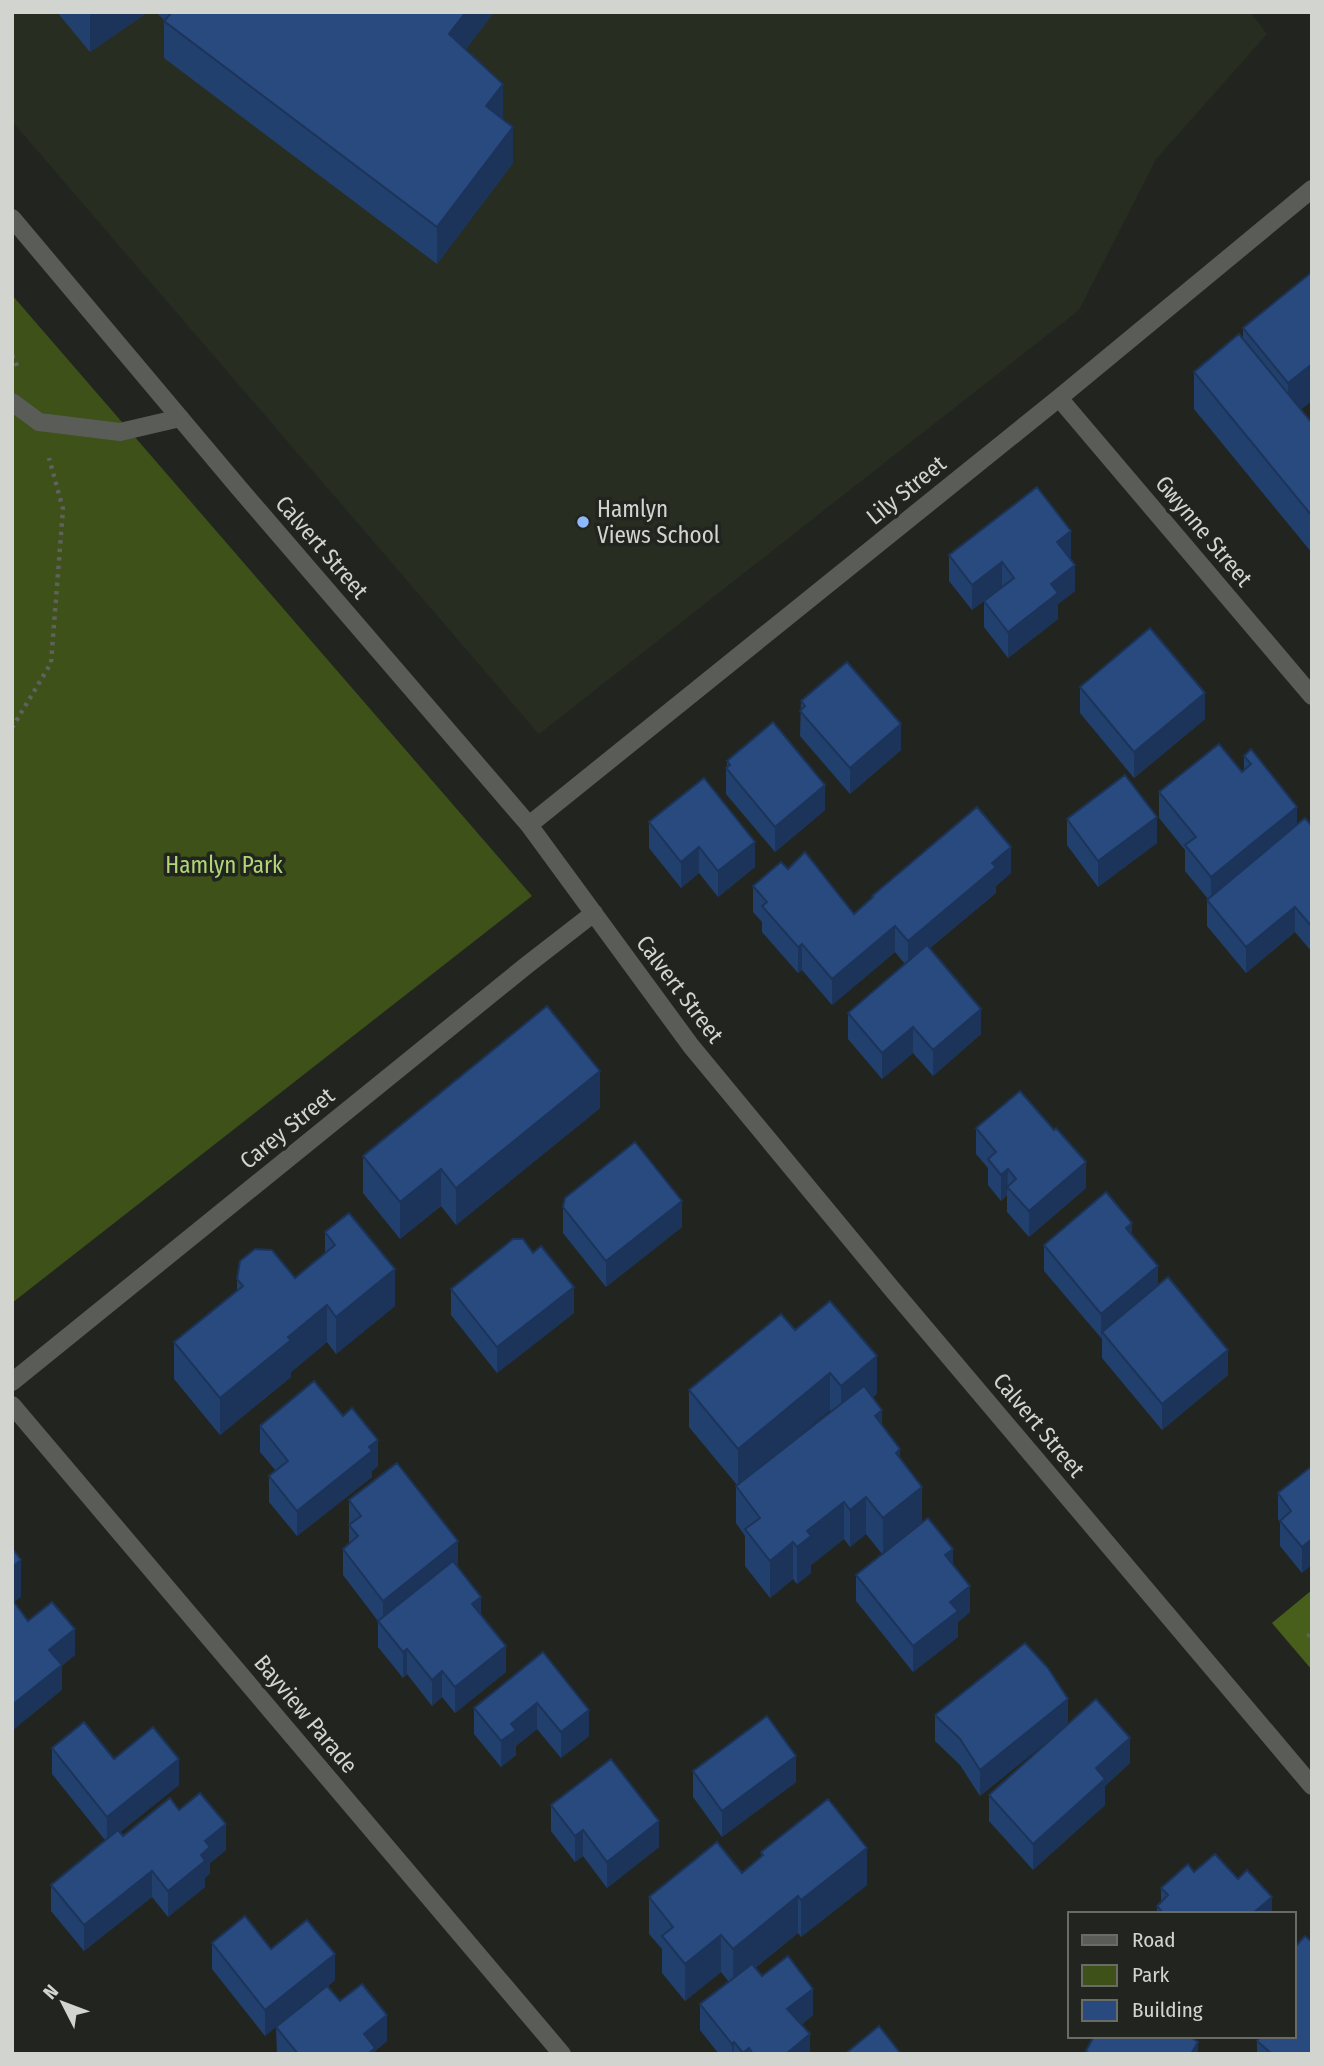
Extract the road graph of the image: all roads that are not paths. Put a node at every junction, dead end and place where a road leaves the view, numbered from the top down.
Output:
1 (1312, 189) edge
2 (12, 218) edge
3 (1059, 398) junction
4 (12, 402) edge
5 (180, 418) junction
6 (1312, 696) edge
7 (529, 825) junction
8 (594, 913) junction
9 (12, 1382) edge
10 (12, 1405) edge
11 (1312, 1786) edge
12 (562, 2054) edge

1 - 3 street, Lily Street
2 - 5 street, Calvert Street
3 - 6 street, Gwynne Street
3 - 7 street, Lily Street
4 - 5 street
5 - 7 street, Calvert Street
7 - 8 street, Calvert Street
8 - 9 street, Carey Street
8 - 11 street, Calvert Street
10 - 12 street, Bayview Parade

